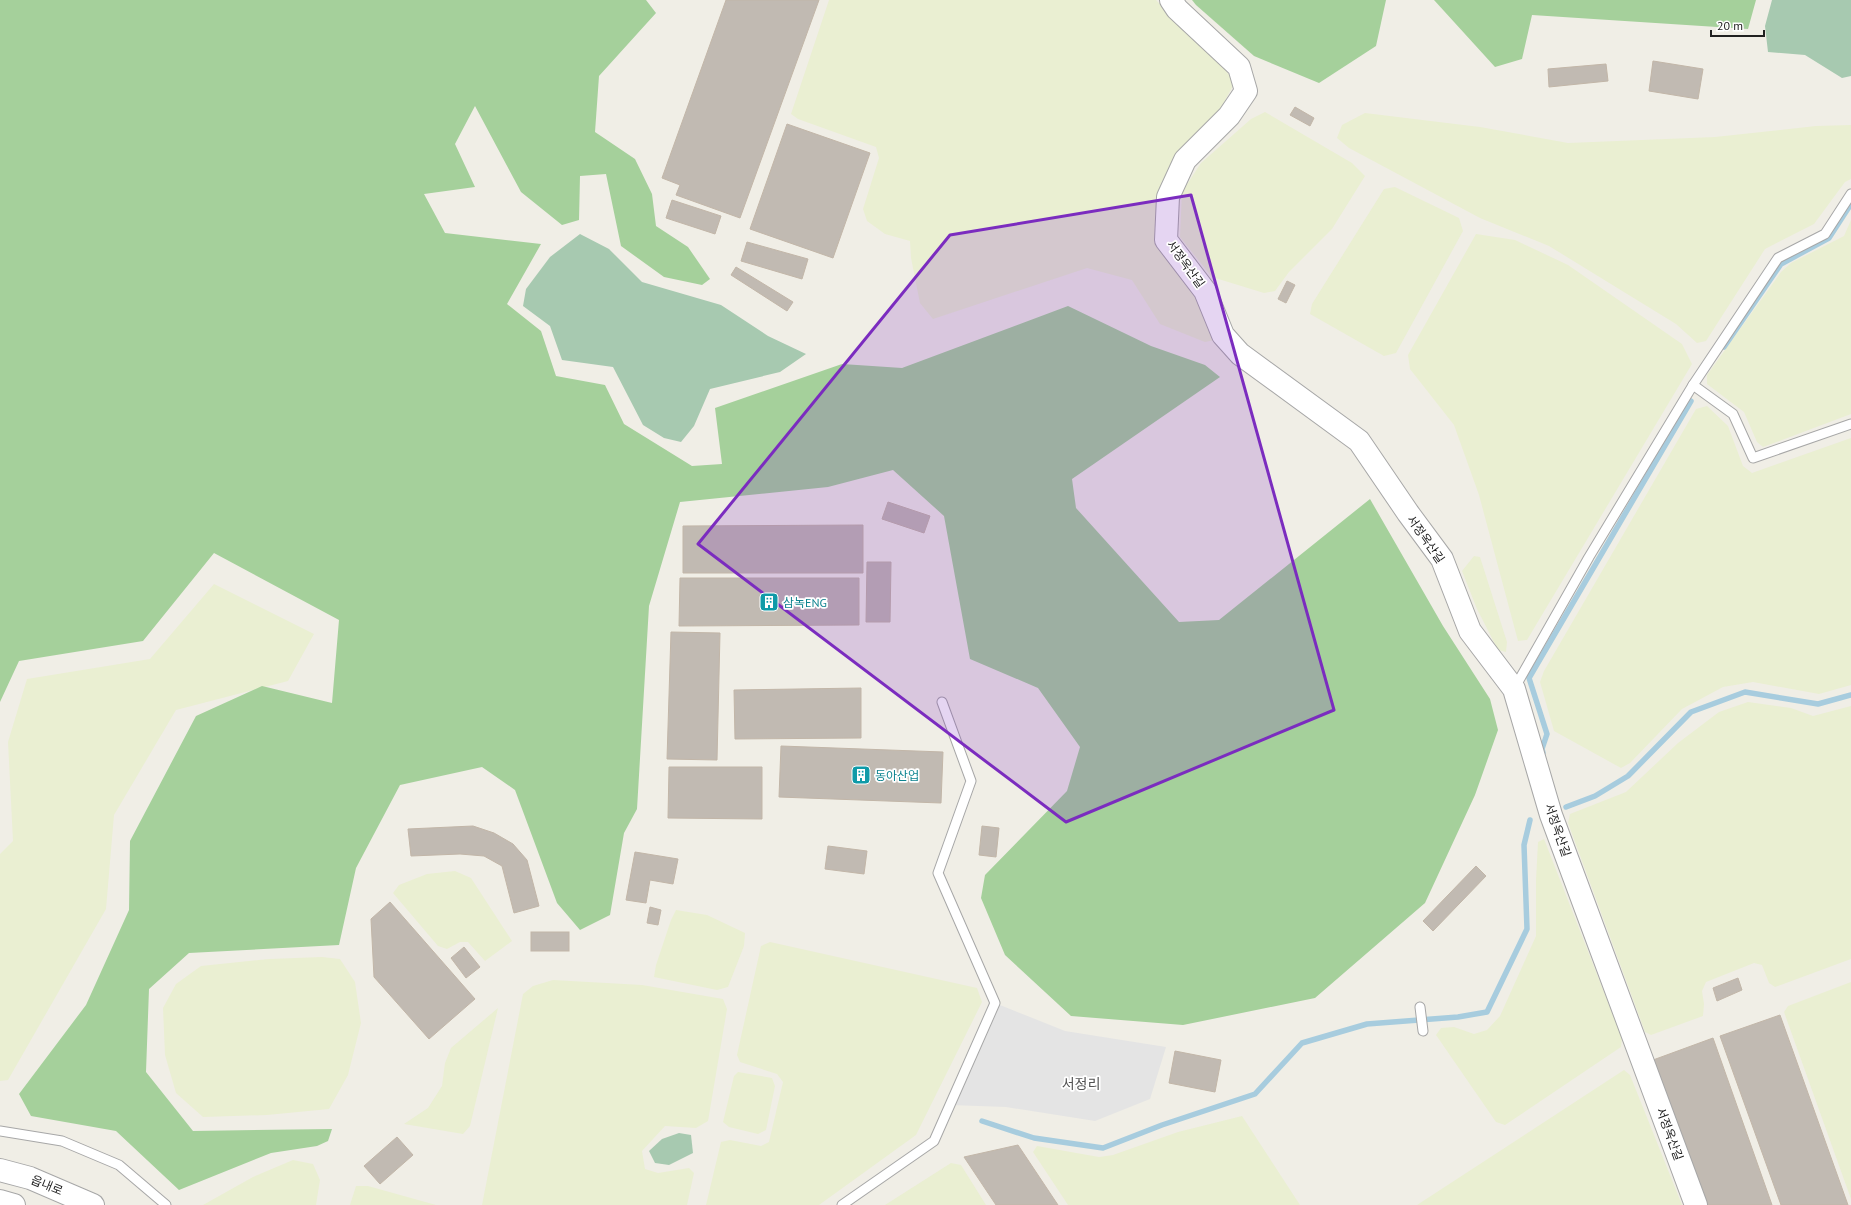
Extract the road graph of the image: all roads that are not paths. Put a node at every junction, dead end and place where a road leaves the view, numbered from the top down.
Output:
1 (1171, 0) edge
2 (1851, 194) edge
3 (1693, 385) junction
4 (1851, 424) edge
5 (1514, 689) junction
6 (942, 702) dead end
7 (1420, 1007) dead end
8 (1423, 1031) dead end
9 (0, 1131) edge
10 (0, 1170) edge
11 (0, 1201) edge
12 (14, 1205) edge
13 (93, 1205) edge
14 (166, 1205) edge
15 (842, 1205) edge
16 (1696, 1205) edge

1 - 5 street, 서정옥산길
2 - 3 lane
3 - 4 lane
3 - 5 lane
5 - 16 street, 서정옥산길
6 - 15 lane
7 - 8 lane
9 - 14 lane
10 - 13 street, 읍내로
11 - 12 street

